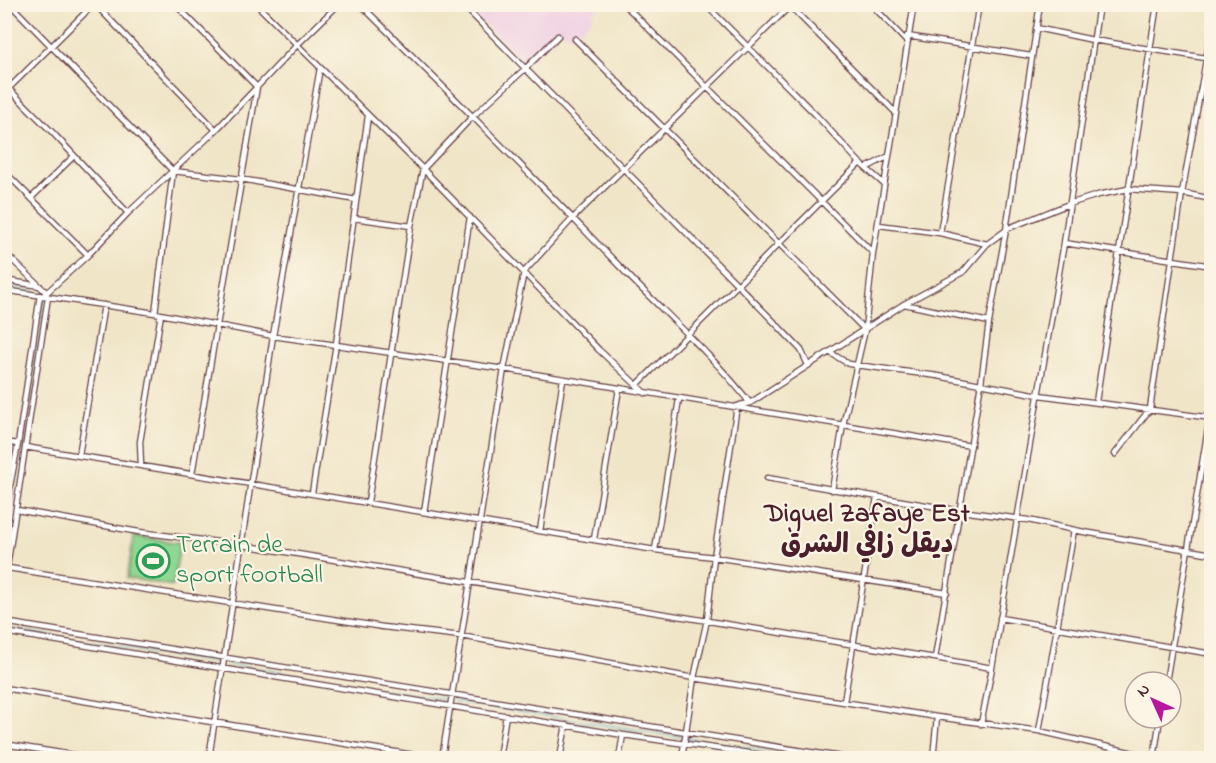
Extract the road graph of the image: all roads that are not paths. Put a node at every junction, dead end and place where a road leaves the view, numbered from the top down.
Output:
1 (10, 4) edge
2 (94, 4) edge
3 (175, 4) edge
4 (256, 4) edge
5 (339, 4) edge
6 (360, 4) edge
7 (462, 4) edge
8 (624, 4) edge
9 (705, 4) edge
10 (871, 4) edge
11 (914, 4) edge
12 (979, 4) edge
13 (1040, 4) edge
14 (1099, 4) edge
15 (1157, 4) edge
16 (790, 5) edge
17 (1212, 27) edge
18 (1036, 28) junction
19 (558, 36) dead end
20 (576, 39) dead end
21 (907, 39) junction
22 (1094, 40) junction
23 (297, 45) junction
24 (972, 45) junction
25 (51, 46) junction
26 (748, 48) junction
27 (1149, 50) junction
28 (1031, 56) junction
29 (1209, 59) edge
30 (320, 68) junction
31 (526, 68) junction
32 (4, 84) edge
33 (257, 87) junction
34 (707, 88) junction
35 (7, 91) edge
36 (896, 113) junction
37 (368, 116) junction
38 (474, 116) junction
39 (665, 128) junction
40 (216, 130) junction
41 (74, 156) junction
42 (889, 156) junction
43 (860, 163) junction
44 (866, 168) junction
45 (423, 169) junction
46 (623, 170) junction
47 (4, 171) edge
48 (173, 171) junction
49 (241, 178) junction
50 (884, 184) junction
51 (297, 189) junction
52 (1128, 189) junction
53 (1182, 193) junction
54 (32, 198) junction
55 (1212, 199) edge
56 (356, 200) junction
57 (820, 202) junction
58 (1069, 204) junction
59 (128, 213) junction
60 (470, 217) junction
61 (354, 218) junction
62 (573, 218) junction
63 (879, 225) junction
64 (411, 226) junction
65 (1006, 230) junction
66 (940, 232) junction
67 (778, 243) junction
68 (1064, 243) junction
69 (987, 244) junction
70 (4, 252) edge
71 (1119, 253) junction
72 (873, 254) junction
73 (88, 255) junction
74 (1173, 261) junction
75 (1212, 266) edge
76 (524, 272) junction
77 (4, 280) edge
78 (738, 284) junction
79 (40, 286) junction
80 (4, 290) edge
81 (45, 295) junction
82 (904, 304) junction
83 (104, 305) junction
84 (158, 314) junction
85 (988, 322) junction
86 (219, 325) junction
87 (865, 330) junction
88 (689, 334) junction
89 (273, 336) junction
90 (336, 344) junction
91 (390, 352) junction
92 (829, 352) junction
93 (448, 361) junction
94 (856, 364) junction
95 (808, 365) junction
96 (504, 369) junction
97 (563, 379) junction
98 (981, 384) junction
99 (637, 385) junction
100 (619, 389) junction
101 (645, 393) junction
102 (1038, 395) junction
103 (679, 399) junction
104 (1096, 402) junction
105 (750, 403) junction
106 (1212, 404) edge
107 (737, 406) junction
108 (1150, 409) junction
109 (1210, 418) edge
110 (843, 425) junction
111 (4, 442) edge
112 (18, 444) junction
113 (970, 446) junction
114 (25, 447) junction
115 (1114, 454) dead end
116 (79, 455) junction
117 (141, 465) junction
118 (192, 474) junction
119 (767, 478) dead end
120 (251, 483) junction
121 (832, 490) junction
122 (312, 493) junction
123 (877, 497) junction
124 (368, 502) junction
125 (5, 510) edge
126 (17, 510) junction
127 (961, 511) junction
128 (424, 512) junction
129 (4, 518) edge
130 (480, 520) junction
131 (1017, 520) junction
132 (1074, 530) junction
133 (540, 531) junction
134 (594, 539) junction
135 (242, 545) junction
136 (655, 550) junction
137 (1188, 551) junction
138 (1212, 554) edge
139 (714, 557) junction
140 (8, 568) junction
141 (864, 579) junction
142 (470, 582) junction
143 (4, 587) edge
144 (947, 593) junction
145 (233, 603) junction
146 (1000, 618) junction
147 (707, 620) junction
148 (4, 622) edge
149 (1057, 629) junction
150 (4, 632) edge
151 (461, 636) junction
152 (853, 644) junction
153 (1172, 646) junction
154 (1212, 654) edge
155 (935, 658) junction
156 (222, 664) junction
157 (992, 668) junction
158 (1168, 670) edge
159 (694, 678) junction
160 (4, 688) edge
161 (451, 700) junction
162 (844, 702) junction
163 (506, 715) junction
164 (938, 717) junction
165 (215, 721) junction
166 (981, 724) junction
167 (566, 725) junction
168 (1158, 730) edge
169 (1039, 731) junction
170 (686, 734) junction
171 (623, 735) junction
172 (684, 743) junction
173 (4, 744) edge
174 (1138, 754) dead end
175 (749, 756) edge
176 (93, 759) edge
177 (209, 759) edge
178 (432, 759) edge
179 (442, 759) edge
180 (499, 759) edge
181 (560, 759) edge
182 (619, 759) edge
183 (682, 759) edge
184 (783, 759) edge
185 (847, 759) edge
186 (933, 759) edge
187 (1154, 759) edge

1 - 25 street
2 - 25 street
2 - 40 street
3 - 33 street
4 - 23 street
5 - 23 street
6 - 38 street
7 - 31 street
8 - 34 street
9 - 26 street
10 - 21 street
11 - 21 street
12 - 24 street
13 - 18 street
14 - 22 street
15 - 27 street
16 - 26 street
16 - 36 street
17 - 29 street
18 - 22 street
18 - 28 street
19 - 31 street
20 - 39 street
21 - 24 street
21 - 36 street
22 - 27 street
22 - 58 street
23 - 30 street
23 - 33 street
24 - 28 street
24 - 66 street
25 - 35 street
25 - 48 street
26 - 34 street
26 - 43 street
27 - 29 street
27 - 52 street
28 - 65 street
29 - 53 street
30 - 37 street
30 - 51 street
31 - 38 street
31 - 46 street
32 - 35 street
33 - 40 street
33 - 49 street
34 - 39 street
34 - 57 street
35 - 41 street
36 - 42 street
37 - 45 street
37 - 56 street
38 - 45 street
38 - 62 street
39 - 46 street
39 - 67 street
40 - 48 street
41 - 54 street
41 - 59 street
42 - 44 street
42 - 50 street
43 - 44 street
43 - 57 street
44 - 50 street
45 - 60 street
45 - 64 street
46 - 62 street
46 - 78 street
47 - 54 street
48 - 49 street
48 - 59 street
48 - 84 street
49 - 51 street
49 - 86 street
50 - 63 street
51 - 56 street
51 - 89 street
52 - 53 street
52 - 58 street
52 - 71 street
53 - 55 street
53 - 74 street
54 - 73 street
56 - 61 street
57 - 67 street
57 - 72 street
58 - 65 street
58 - 68 street
59 - 73 street
60 - 76 street
60 - 93 street
61 - 64 street
61 - 90 street
62 - 76 street
62 - 88 street
63 - 66 street
63 - 72 street
64 - 91 street
65 - 69 street
65 - 85 street
66 - 69 street
67 - 78 street
67 - 87 street
68 - 71 street
68 - 102 street
69 - 82 street
70 - 79 street
71 - 74 street
71 - 104 street
72 - 87 street
73 - 81 street
74 - 75 street
74 - 108 street
76 - 96 street
76 - 99 street
77 - 79 street
78 - 88 street
78 - 95 street
79 - 81 street
80 - 81 street
81 - 83 street
81 - 112 street
81 - 114 street
82 - 85 street
82 - 87 street
83 - 84 street
83 - 116 street
84 - 86 street
84 - 117 street
85 - 98 street
86 - 89 street
86 - 118 street
87 - 92 street
87 - 94 street
88 - 99 street
88 - 105 street
89 - 90 street
89 - 120 street
90 - 91 street
90 - 122 street
91 - 93 street
91 - 124 street
92 - 94 street
92 - 95 street
93 - 96 street
93 - 128 street
94 - 98 street
94 - 110 street
95 - 105 street
96 - 97 street
96 - 130 street
97 - 100 street
97 - 133 street
98 - 102 street
98 - 113 street
99 - 101 street
100 - 101 street
100 - 134 street
101 - 103 street
102 - 104 street
102 - 131 street
103 - 107 street
103 - 136 street
104 - 108 street
105 - 107 street
106 - 109 street
107 - 110 street
107 - 139 street
108 - 109 street
108 - 115 street
109 - 137 street
110 - 113 street
110 - 121 street
111 - 112 street
112 - 125 street
113 - 127 street
114 - 116 street
114 - 126 street
116 - 117 street
117 - 118 street
118 - 120 street
119 - 121 street
120 - 122 street
120 - 135 street
121 - 123 street
122 - 124 street
123 - 127 street
123 - 141 street
124 - 128 street
125 - 129 street
126 - 135 street
126 - 140 street
127 - 131 street
127 - 144 street
128 - 130 street
130 - 133 street
130 - 142 street
131 - 132 street
131 - 146 street
132 - 137 street
132 - 149 street
133 - 134 street
134 - 136 street
135 - 142 street
135 - 145 street
136 - 139 street
137 - 138 street
137 - 153 street
139 - 141 street
139 - 147 street
140 - 143 street
140 - 145 street
141 - 144 street
141 - 152 street
142 - 147 street
142 - 151 street
144 - 155 street
145 - 151 street
145 - 156 street
146 - 149 street
146 - 157 street
147 - 152 street
147 - 159 street
148 - 156 street
149 - 153 street
149 - 169 street
150 - 156 street
151 - 159 street
151 - 161 street
152 - 155 street
152 - 162 street
153 - 154 street
153 - 158 street
155 - 157 street
156 - 161 street
156 - 161 street
156 - 165 street
157 - 166 street
159 - 162 street
159 - 170 street
160 - 165 street
161 - 163 street
161 - 170 street
161 - 179 street
162 - 164 street
163 - 167 street
163 - 180 street
164 - 166 street
164 - 186 street
165 - 177 street
165 - 178 street
166 - 169 street
167 - 171 street
167 - 181 street
168 - 187 street
169 - 174 street
170 - 172 street
170 - 185 street
171 - 172 street
171 - 182 street
172 - 175 street
172 - 183 street
173 - 176 street
175 - 184 street

